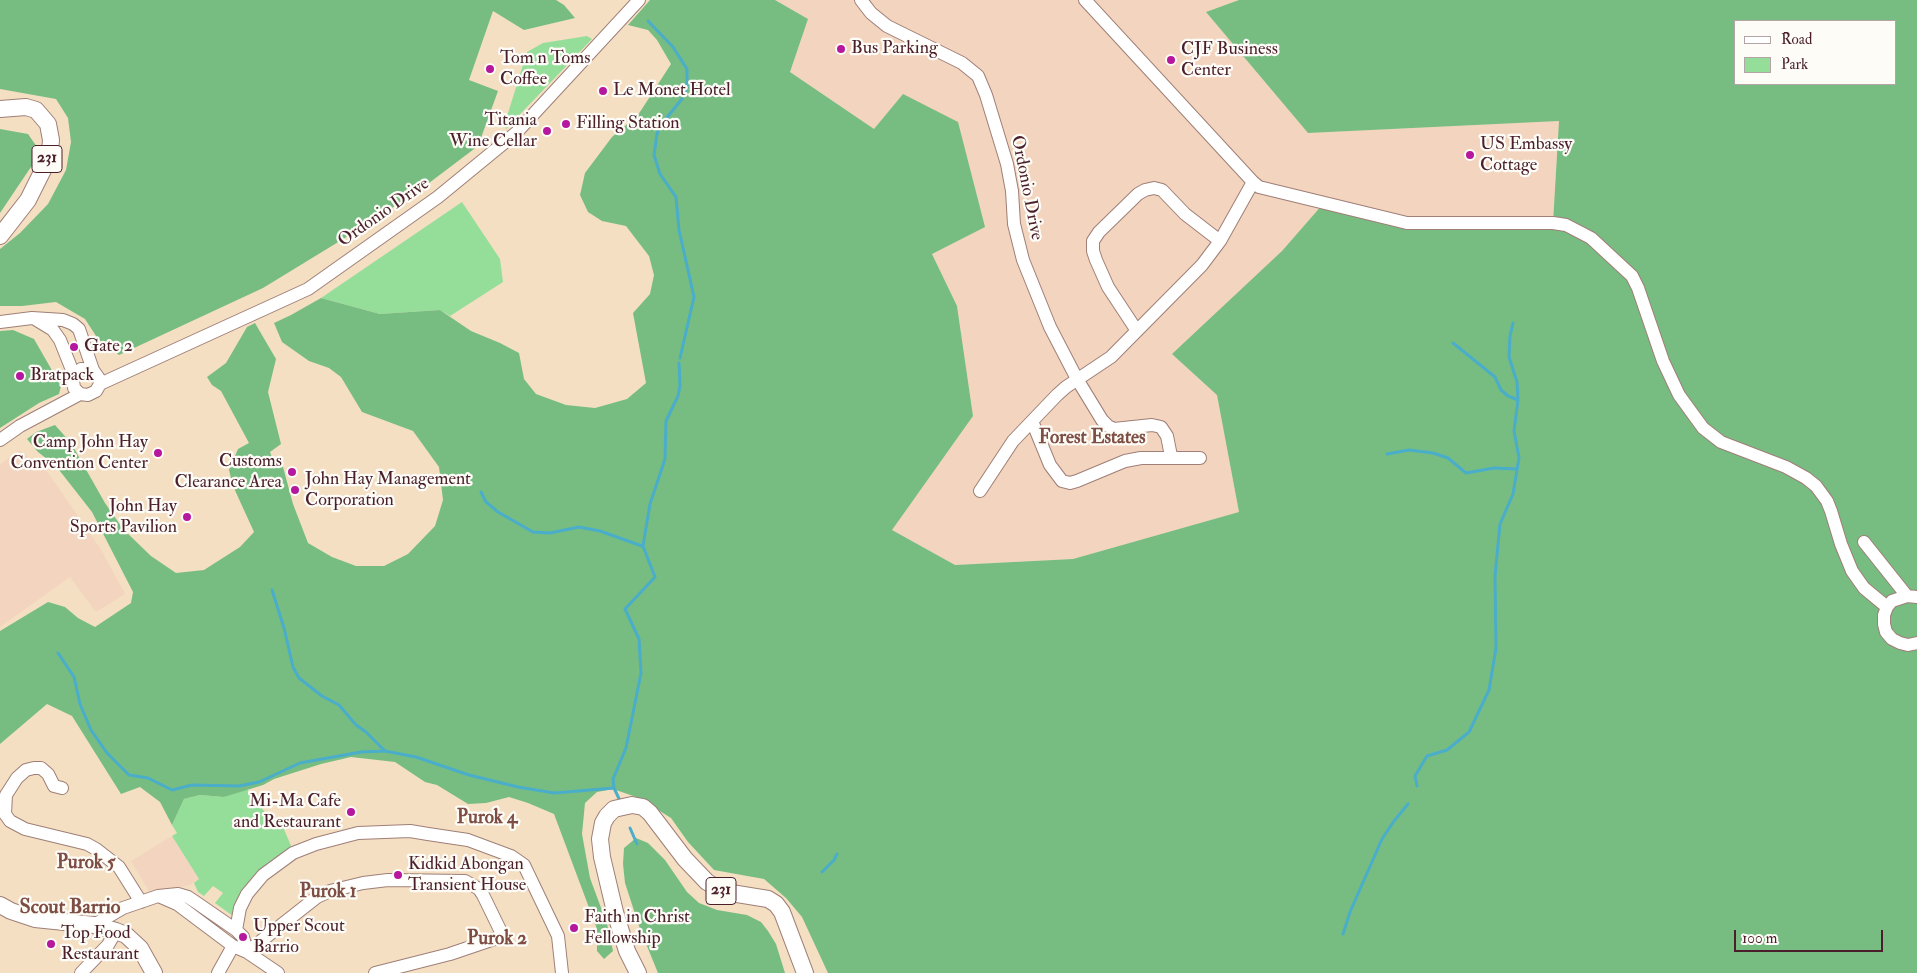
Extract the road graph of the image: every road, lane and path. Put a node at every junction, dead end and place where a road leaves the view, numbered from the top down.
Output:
1 (639, 0) edge
2 (860, 0) edge
3 (1085, 0) edge
4 (0, 109) edge
5 (1253, 182) junction
6 (0, 236) edge
7 (1220, 241) junction
8 (32, 318) junction
9 (0, 322) edge
10 (1137, 330) junction
11 (93, 370) junction
12 (74, 376) junction
13 (1077, 379) junction
14 (100, 384) junction
15 (80, 394) junction
16 (1032, 421) junction
17 (0, 440) edge
18 (1171, 456) junction
19 (1200, 458) dead end
20 (980, 491) dead end
21 (1864, 542) dead end
22 (1912, 596) edge
23 (1887, 607) junction
24 (1917, 643) edge
25 (62, 788) dead end
26 (158, 896) junction
27 (141, 902) junction
28 (0, 904) edge
29 (94, 925) junction
30 (236, 930) junction
31 (116, 931) junction
32 (233, 946) junction
33 (247, 952) junction
34 (82, 973) edge
35 (154, 973) edge
36 (218, 973) edge
37 (278, 973) edge
38 (375, 973) edge
39 (562, 973) edge
40 (638, 973) edge
41 (805, 973) edge

1 - 14 street, Ordonio Drive
2 - 13 street, Ordonio Drive
3 - 5 street
4 - 6 main road, 231
5 - 7 street
5 - 23 street
7 - 10 street
7 - 10 street
8 - 9 street
8 - 11 street
8 - 12 street
10 - 13 street
11 - 12 street
11 - 14 street
12 - 15 street
13 - 16 street
13 - 18 street, Ordonio Drive
14 - 15 street, Ordonio Drive
15 - 17 street, Ordonio Drive
16 - 18 street
16 - 20 street
18 - 19 street
21 - 22 street
22 - 23 street
23 - 24 street
25 - 27 street
26 - 27 street
26 - 30 street
26 - 32 street
27 - 29 street
28 - 29 main road
29 - 31 main road
30 - 33 street
30 - 39 street
31 - 34 street
31 - 35 main road
32 - 33 street
32 - 36 street
33 - 37 street
33 - 38 street
40 - 41 main road, 231

